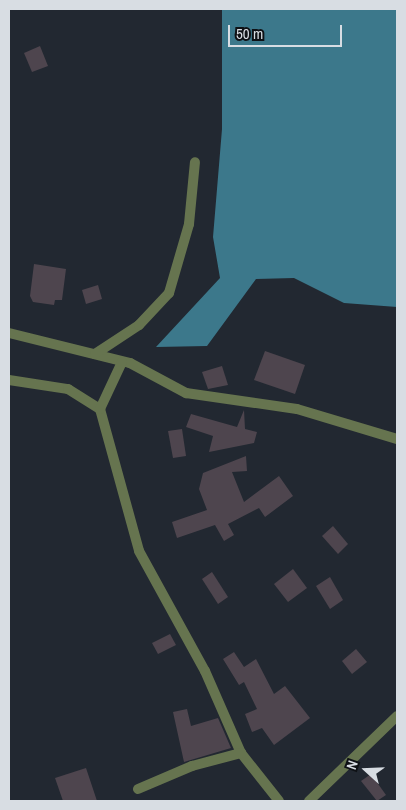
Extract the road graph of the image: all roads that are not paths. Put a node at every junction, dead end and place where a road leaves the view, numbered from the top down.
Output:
1 (195, 162) dead end
2 (9, 333) edge
3 (94, 354) junction
4 (122, 362) junction
5 (9, 380) edge
6 (100, 409) junction
7 (397, 439) edge
8 (397, 716) edge
9 (241, 753) junction
10 (138, 789) dead end
11 (279, 801) edge
12 (309, 801) edge

1 - 3 street
2 - 3 street
3 - 4 street
4 - 6 street
4 - 7 street
5 - 6 street
6 - 9 street
8 - 12 street
9 - 10 street
9 - 11 street

